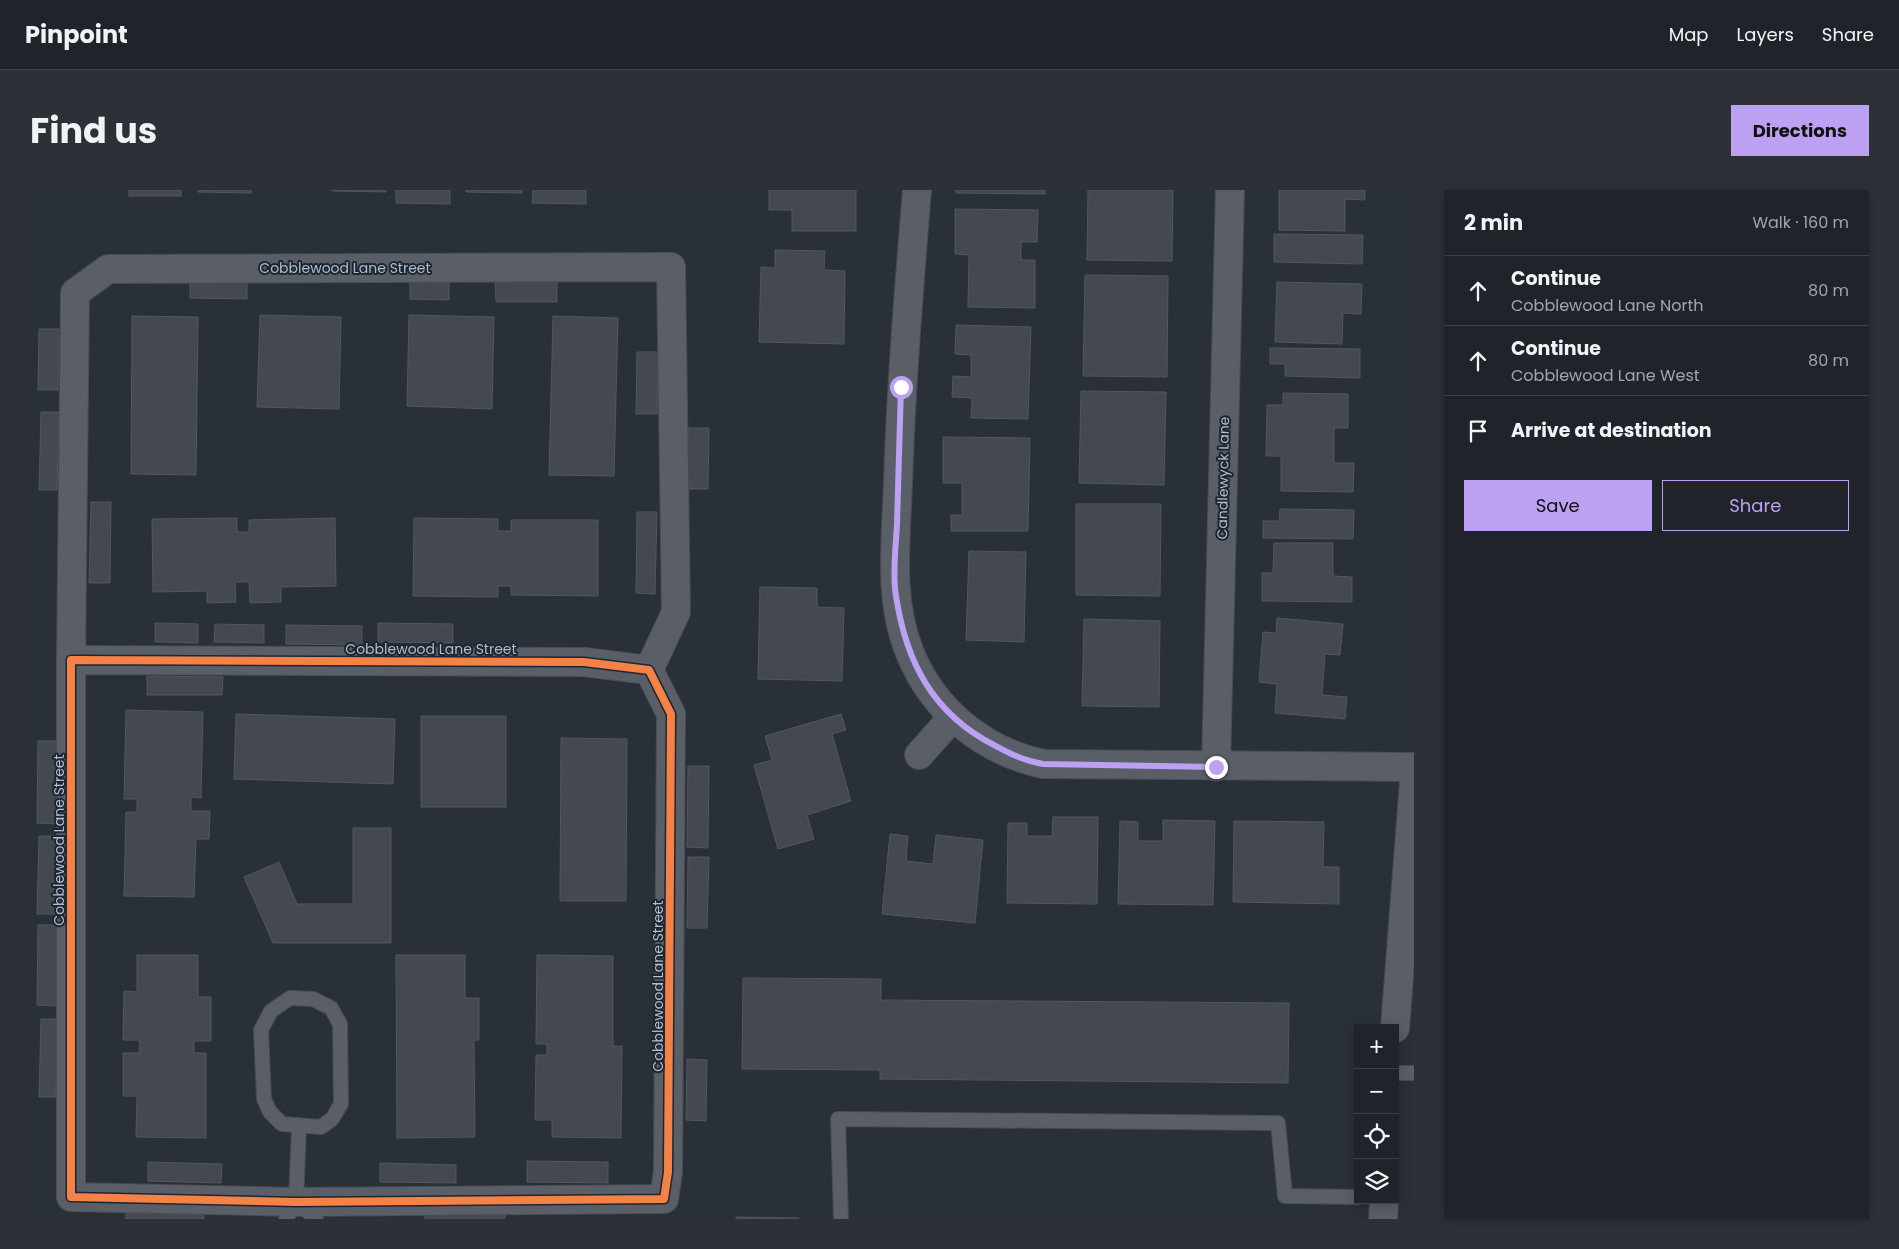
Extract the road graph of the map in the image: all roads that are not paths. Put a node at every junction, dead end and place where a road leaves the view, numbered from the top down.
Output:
1 (917, 190) edge
2 (1230, 190) edge
3 (71, 660) junction
4 (649, 670) junction
5 (952, 718) junction
6 (919, 755) dead end
7 (1216, 767) junction
8 (1414, 767) edge
9 (1414, 783) edge
10 (1395, 1024) edge
11 (1399, 1073) edge
12 (1414, 1073) edge
13 (299, 1126) junction
14 (1354, 1197) edge
15 (1384, 1204) edge
16 (300, 1213) edge
17 (841, 1219) edge
18 (1383, 1219) edge

1 - 5 street
2 - 7 street, Candlewyck Lane
3 - 4 street, Cobblewood Lane Street
3 - 4 street, Cobblewood Lane Street
3 - 16 street, Cobblewood Lane Street
4 - 16 street, Cobblewood Lane Street
5 - 6 street
5 - 7 street
7 - 8 street
9 - 10 street
11 - 12 lane
13 - 13 lane
13 - 16 lane
14 - 17 lane
15 - 18 street

